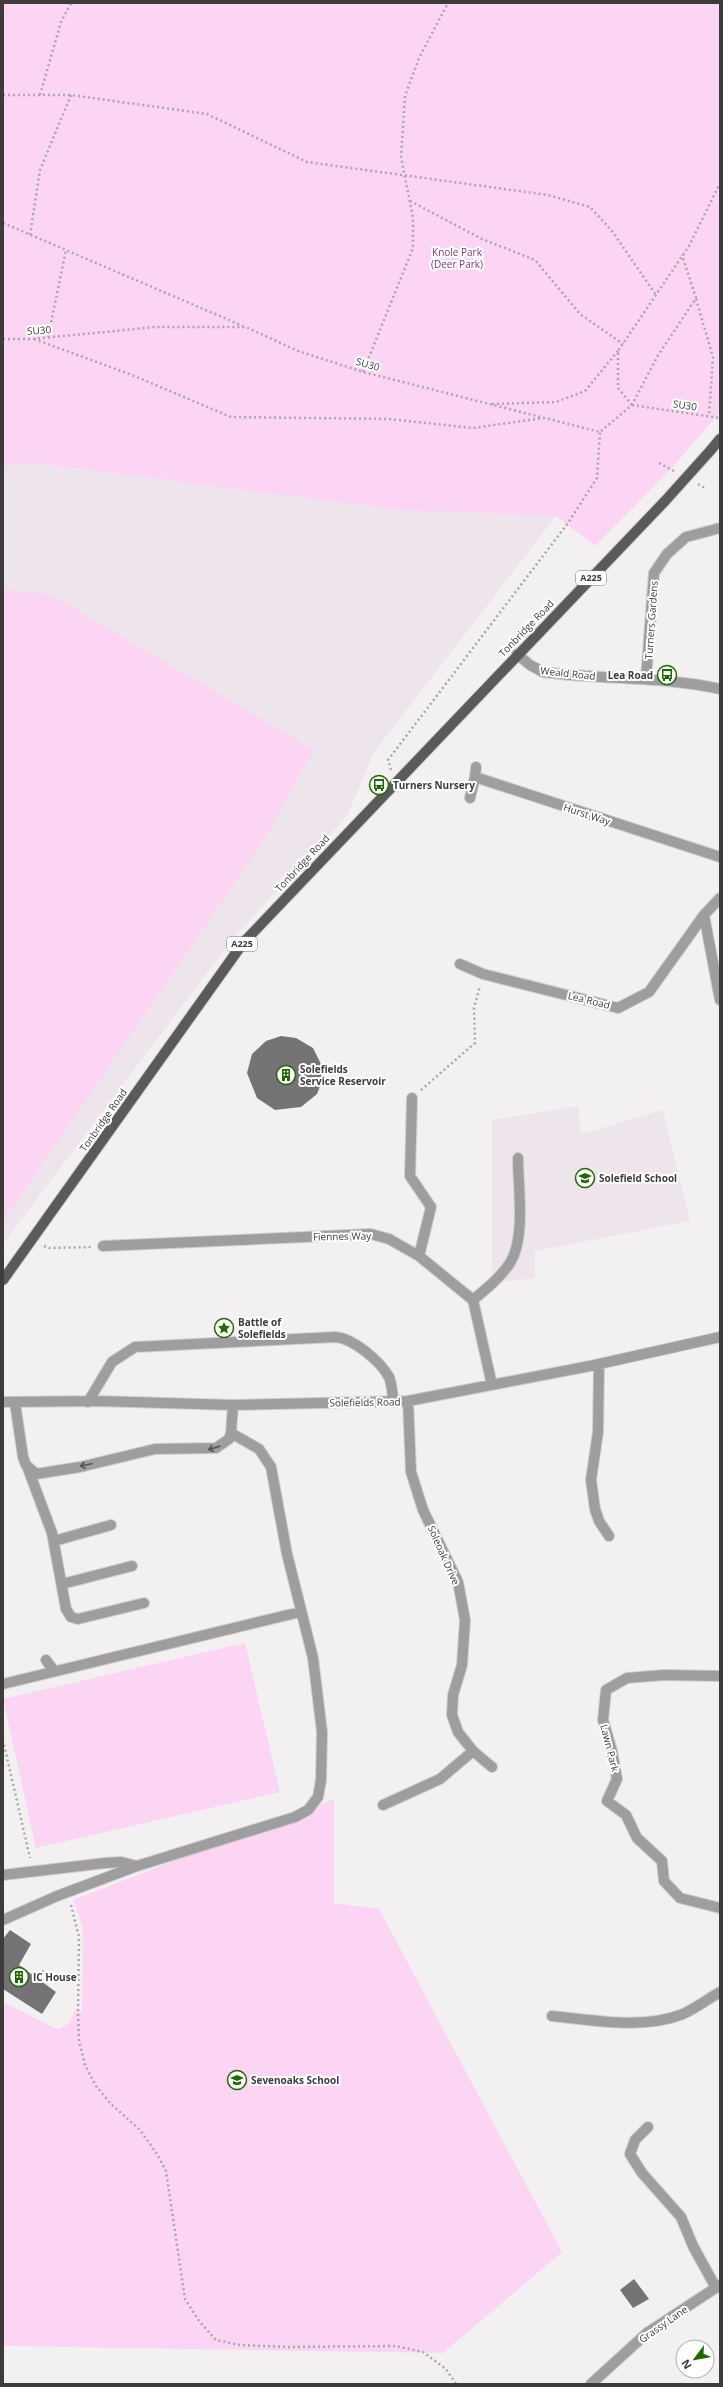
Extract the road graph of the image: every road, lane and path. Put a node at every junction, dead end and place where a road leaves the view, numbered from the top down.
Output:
1 (71, 3) edge
2 (448, 3) edge
3 (3, 95) edge
4 (40, 95) junction
5 (71, 95) junction
6 (405, 175) junction
7 (720, 184) edge
8 (410, 201) junction
9 (3, 223) edge
10 (30, 235) junction
11 (66, 250) junction
12 (682, 255) junction
13 (656, 295) junction
14 (696, 298) junction
15 (246, 327) junction
16 (48, 337) junction
17 (3, 339) edge
18 (33, 339) junction
19 (623, 344) junction
20 (618, 351) junction
21 (363, 372) junction
22 (487, 404) junction
23 (632, 405) junction
24 (709, 416) junction
25 (546, 418) junction
26 (720, 418) edge
27 (600, 432) junction
28 (720, 439) edge
29 (660, 463) dead end
30 (671, 469) dead end
31 (720, 528) edge
32 (517, 654) junction
33 (646, 679) junction
34 (720, 689) edge
35 (396, 781) junction
36 (470, 798) dead end
37 (720, 857) edge
38 (720, 898) edge
39 (704, 915) junction
40 (460, 964) dead end
41 (484, 974) junction
42 (720, 1000) edge
43 (412, 1098) joint
44 (518, 1158) dead end
45 (32, 1240) junction
46 (103, 1246) joint
47 (419, 1256) junction
48 (3, 1280) edge
49 (473, 1300) junction
50 (720, 1337) edge
51 (599, 1364) junction
52 (492, 1385) junction
53 (408, 1401) junction
54 (3, 1402) edge
55 (88, 1402) junction
56 (394, 1402) junction
57 (15, 1403) junction
58 (233, 1405) junction
59 (232, 1433) junction
60 (26, 1465) junction
61 (111, 1525) dead end
62 (608, 1536) dead end
63 (54, 1541) junction
64 (132, 1566) dead end
65 (62, 1584) junction
66 (144, 1603) dead end
67 (300, 1612) junction
68 (46, 1660) dead end
69 (54, 1671) junction
70 (720, 1676) edge
71 (3, 1684) edge
72 (3, 1740) edge
73 (473, 1751) junction
74 (492, 1767) dead end
75 (383, 1805) dead end
76 (31, 1859) dead end
77 (137, 1866) junction
78 (3, 1875) edge
79 (68, 1899) dead end
80 (720, 1908) edge
81 (3, 1920) edge
82 (42, 1971) dead end
83 (78, 1975) junction
84 (720, 1992) edge
85 (552, 2016) dead end
86 (648, 2127) dead end
87 (718, 2286) edge
88 (456, 2384) edge
89 (591, 2384) edge

1 - 4 path
2 - 6 path
3 - 4 path
4 - 5 path
5 - 6 path
5 - 10 path
6 - 8 path
6 - 13 path
7 - 12 path
8 - 19 path
8 - 21 path
9 - 10 path
10 - 11 path
11 - 15 path
11 - 16 path
12 - 13 path
12 - 14 path
13 - 19 path
14 - 23 path
14 - 24 path
15 - 16 path, SU30
15 - 21 path, SU30
16 - 18 path, SU30
17 - 18 path, SU30
18 - 25 path
19 - 20 path
20 - 22 path
20 - 23 path
21 - 22 path, SU30
22 - 25 path, SU30
23 - 24 path, SU30
23 - 27 path
24 - 26 path, SU30
25 - 27 path, SU30
27 - 35 path
28 - 32 main road, Tonbridge Road / A225, bridge
29 - 30 path
31 - 33 street, Turners Gardens
32 - 33 street, Weald Road
32 - 35 main road, Tonbridge Road / A225
33 - 34 street, Weald Road
35 - 45 main road, Tonbridge Road / A225
36 - 37 street, Hurst Way
38 - 39 street, Lea Road
39 - 41 street, Lea Road
39 - 42 street
40 - 41 street, Lea Road
41 - 43 path
43 - 47 street
44 - 49 street
45 - 46 path
45 - 48 main road, Tonbridge Road / A225
46 - 47 street, Fiennes Way
47 - 49 street, Fiennes Way
49 - 52 street
50 - 51 street, Solefields Road
51 - 52 street, Solefields Road
51 - 62 street
52 - 53 street, Solefields Road
53 - 56 street, Solefields Road
53 - 73 street, Soleoak Drive
54 - 57 street, Solefields Road
55 - 56 street
55 - 57 street, Solefields Road
55 - 58 street, Solefields Road
56 - 58 street, Solefields Road
57 - 60 street
58 - 59 street
59 -> 60 street
59 - 67 street
60 - 63 street
61 - 63 street
63 - 65 street
64 - 65 street
65 - 66 street
67 - 69 street
67 - 77 street
68 - 69 street
69 - 71 street
70 - 80 street, Lawn Park
72 - 76 path
73 - 74 street, Soleoak Drive
73 - 75 street
77 - 78 street
77 - 81 street
79 - 83 path
82 - 83 path
83 - 88 path
84 - 85 street
86 - 87 street
87 - 89 street, Grassy Lane

